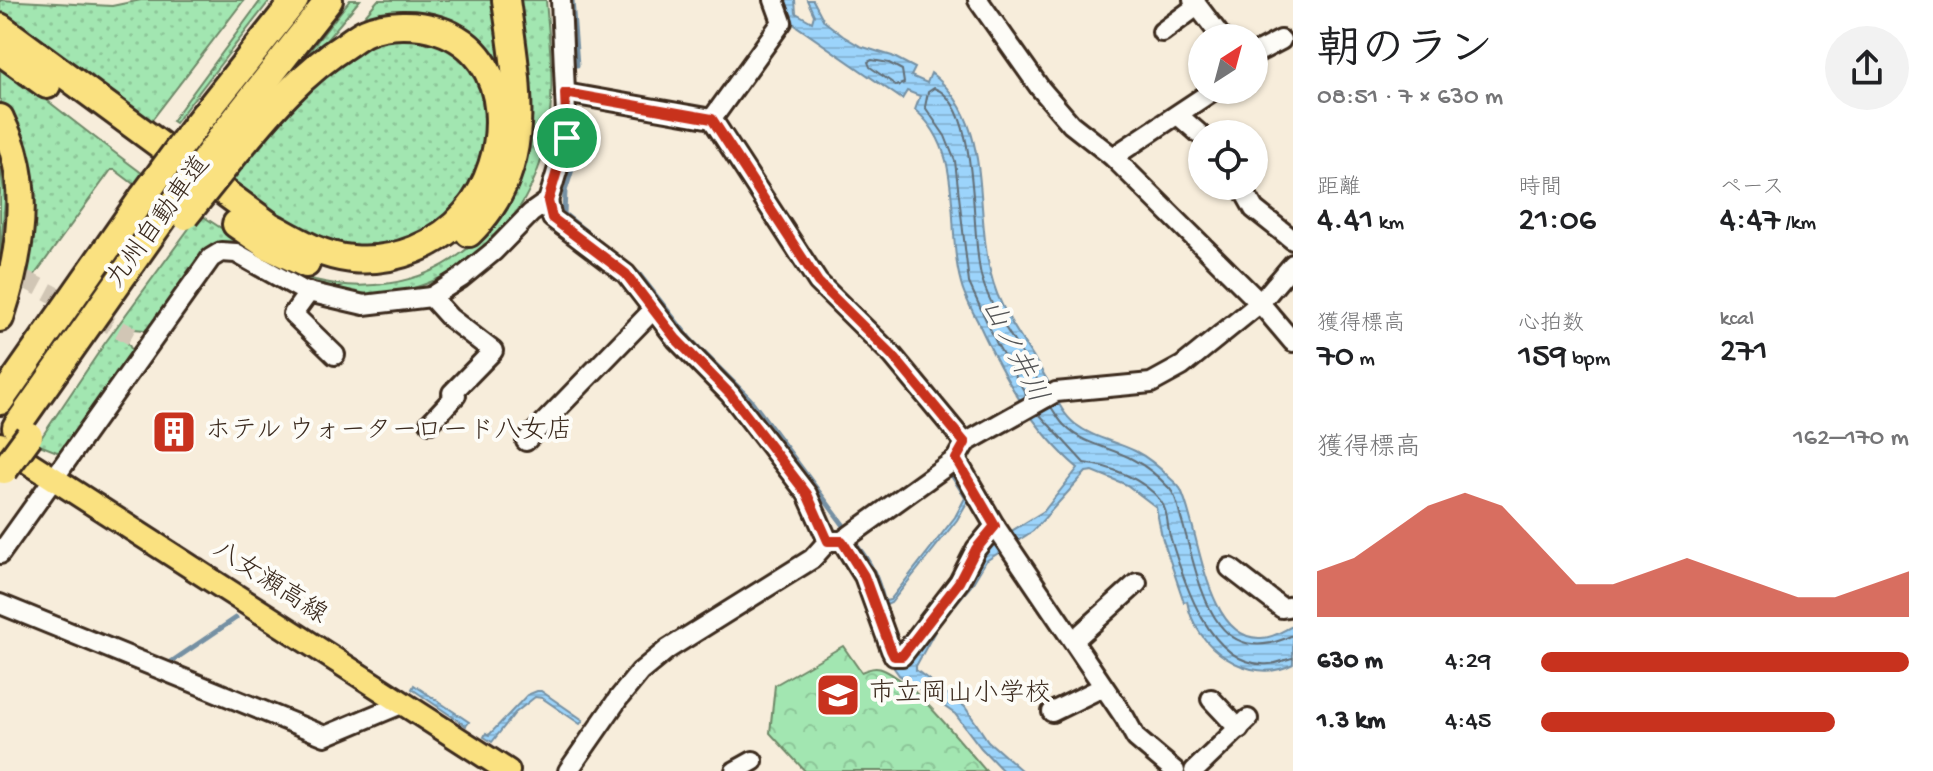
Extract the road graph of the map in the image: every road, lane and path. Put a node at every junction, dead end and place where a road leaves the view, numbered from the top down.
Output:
1 (295, 0) edge
2 (329, 0) edge
3 (506, 0) edge
4 (561, 0) edge
5 (774, 0) edge
6 (978, 0) edge
7 (1195, 3) edge
8 (1211, 24) edge
9 (0, 27) edge
10 (1162, 32) dead end
11 (1281, 40) dead end
12 (1268, 47) edge
13 (0, 51) edge
14 (565, 93) junction
15 (1194, 104) edge
16 (1178, 115) junction
17 (0, 118) edge
18 (712, 119) junction
19 (1188, 124) edge
20 (230, 143) junction
21 (1113, 157) junction
22 (1249, 200) edge
23 (548, 201) junction
24 (1293, 240) edge
25 (1293, 264) edge
26 (309, 292) junction
27 (431, 297) junction
28 (1260, 303) junction
29 (653, 310) junction
30 (0, 318) edge
31 (132, 336) tunnel mouth
32 (1293, 342) edge
33 (149, 345) junction
34 (335, 355) dead end
35 (0, 401) edge
36 (430, 423) dead end
37 (15, 436) edge
38 (526, 441) dead end
39 (960, 451) junction
40 (1, 465) edge
41 (54, 479) junction
42 (1001, 535) junction
43 (835, 541) junction
44 (0, 554) edge
45 (1230, 568) dead end
46 (1137, 583) dead end
47 (0, 604) edge
48 (1293, 606) edge
49 (1073, 641) junction
50 (1103, 687) junction
51 (1211, 699) dead end
52 (404, 703) junction
53 (1052, 712) dead end
54 (753, 761) dead end
55 (508, 771) edge
56 (568, 771) edge
57 (735, 771) edge
58 (1175, 771) edge
59 (1194, 771) edge

1 - 35 highway, 九州自動車道, bridge
2 - 20 highway, 九州自動車道
3 - 13 highway
4 - 14 street
5 - 18 street
6 - 21 street
7 - 8 street
7 - 10 street
9 - 20 highway
11 - 12 street
14 - 18 street
14 - 23 street
15 - 16 street
16 - 19 street
16 - 21 street
17 - 30 highway
18 - 39 street
20 - 37 highway, 九州自動車道, bridge
21 - 28 street
22 - 24 street
23 - 27 street
23 - 29 street
25 - 28 street
26 - 27 street
26 - 33 street
26 - 34 street
27 - 36 street
28 - 32 street
28 - 39 street
29 - 38 street
29 - 43 street
31 - 33 street
33 - 41 street
37 - 40 highway, 九州自動車道
37 - 41 main road, 八女瀬高線
39 - 42 street
39 - 43 street
41 - 44 street
41 - 52 main road, 八女瀬高線
42 - 43 street
42 - 49 street
43 - 56 street
45 - 48 street
46 - 49 street
47 - 52 street
49 - 50 street
50 - 53 street
50 - 58 street
51 - 59 street
52 - 55 main road, 八女瀬高線
54 - 57 street

